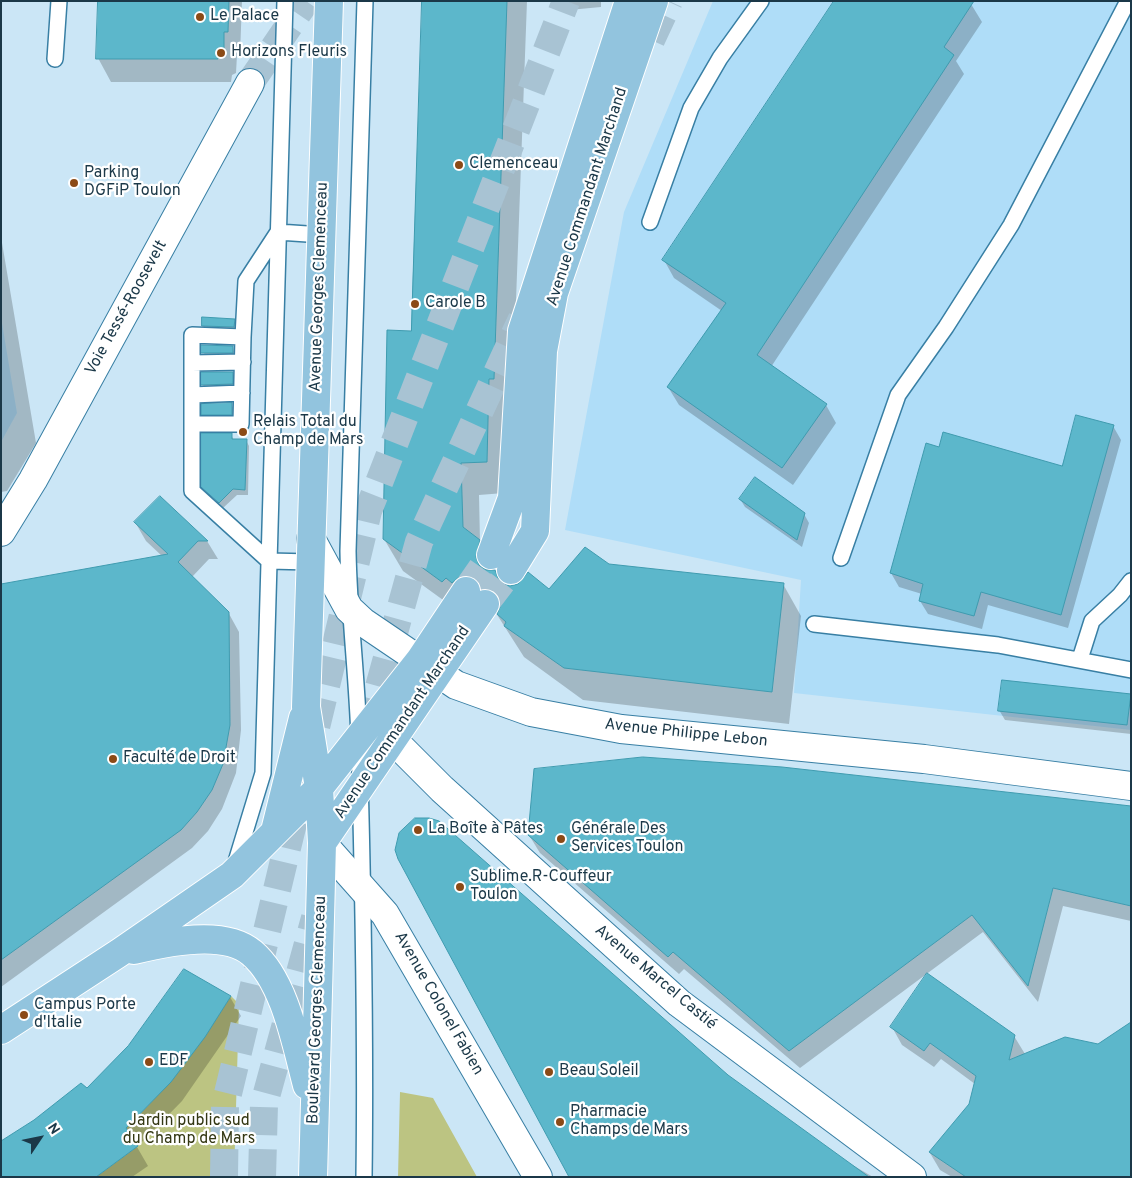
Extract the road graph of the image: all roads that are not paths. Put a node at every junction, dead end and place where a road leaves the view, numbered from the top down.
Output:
1 (59, 1) edge
2 (285, 1) edge
3 (329, 1) edge
4 (365, 1) edge
5 (629, 1) edge
6 (654, 1) edge
7 (762, 1) edge
8 (1128, 1) edge
9 (55, 59) dead end
10 (250, 83) tunnel mouth
11 (650, 222) dead end
12 (278, 232) junction
13 (322, 235) junction
14 (243, 337) junction
15 (243, 362) junction
16 (192, 363) junction
17 (242, 392) junction
18 (192, 395) junction
19 (192, 424) junction
20 (1, 532) edge
21 (311, 551) junction
22 (841, 558) dead end
23 (269, 561) junction
24 (1131, 581) edge
25 (476, 597) tunnel mouth
26 (349, 609) junction
27 (814, 624) dead end
28 (1080, 659) junction
29 (429, 666) junction
30 (1131, 670) edge
31 (306, 706) junction
32 (359, 738) junction
33 (393, 740) junction
34 (1131, 786) edge
35 (319, 788) junction
36 (359, 790) junction
37 (274, 831) junction
38 (322, 843) junction
39 (232, 875) junction
40 (364, 890) junction
41 (119, 953) junction
42 (1, 1030) edge
43 (315, 1118) junction
44 (313, 1177) edge
45 (364, 1177) edge
46 (538, 1177) edge
47 (912, 1177) edge

1 - 9 lane
2 - 12 lane
3 - 13 main road, Avenue Georges Clemenceau
4 - 26 lane
5 - 6 main road, Avenue Commandant Marchand
7 - 11 lane
8 - 22 lane
10 - 20 street, Voie Tessé-Roosevelt
12 - 13 lane
12 - 14 lane
12 - 23 lane
13 - 21 main road, Avenue Georges Clemenceau
14 - 15 lane
14 - 16 lane
15 - 16 lane
15 - 17 lane
16 - 18 lane
17 - 18 lane
17 - 19 lane
18 - 19 lane
19 - 23 lane
21 - 23 lane
21 - 26 street, Avenue Philippe Lebon
21 - 31 main road, Avenue Georges Clemenceau
23 - 39 lane
24 - 28 lane
25 - 29 main road
26 - 29 street, Avenue Philippe Lebon
26 - 32 lane
27 - 28 lane
28 - 30 lane
29 - 32 main road
29 - 33 main road, Avenue Commandant Marchand
29 - 34 street, Avenue Philippe Lebon
31 - 35 main road, Avenue Georges Clemenceau
31 - 37 main road
32 - 35 main road
32 - 36 lane
33 - 36 main road, Avenue Commandant Marchand
33 - 47 street, Avenue Marcel Castié
35 - 37 main road
35 - 38 main road, Avenue Georges Clemenceau
36 - 38 main road, Avenue Commandant Marchand
36 - 40 lane
37 - 39 main road
38 - 40 street, Avenue Colonel Fabien
38 - 43 main road, Boulevard Georges Clemenceau
39 - 41 main road
40 - 45 lane
40 - 46 street, Avenue Colonel Fabien
41 - 42 main road
41 - 43 main road
43 - 44 main road, Boulevard Georges Clemenceau

